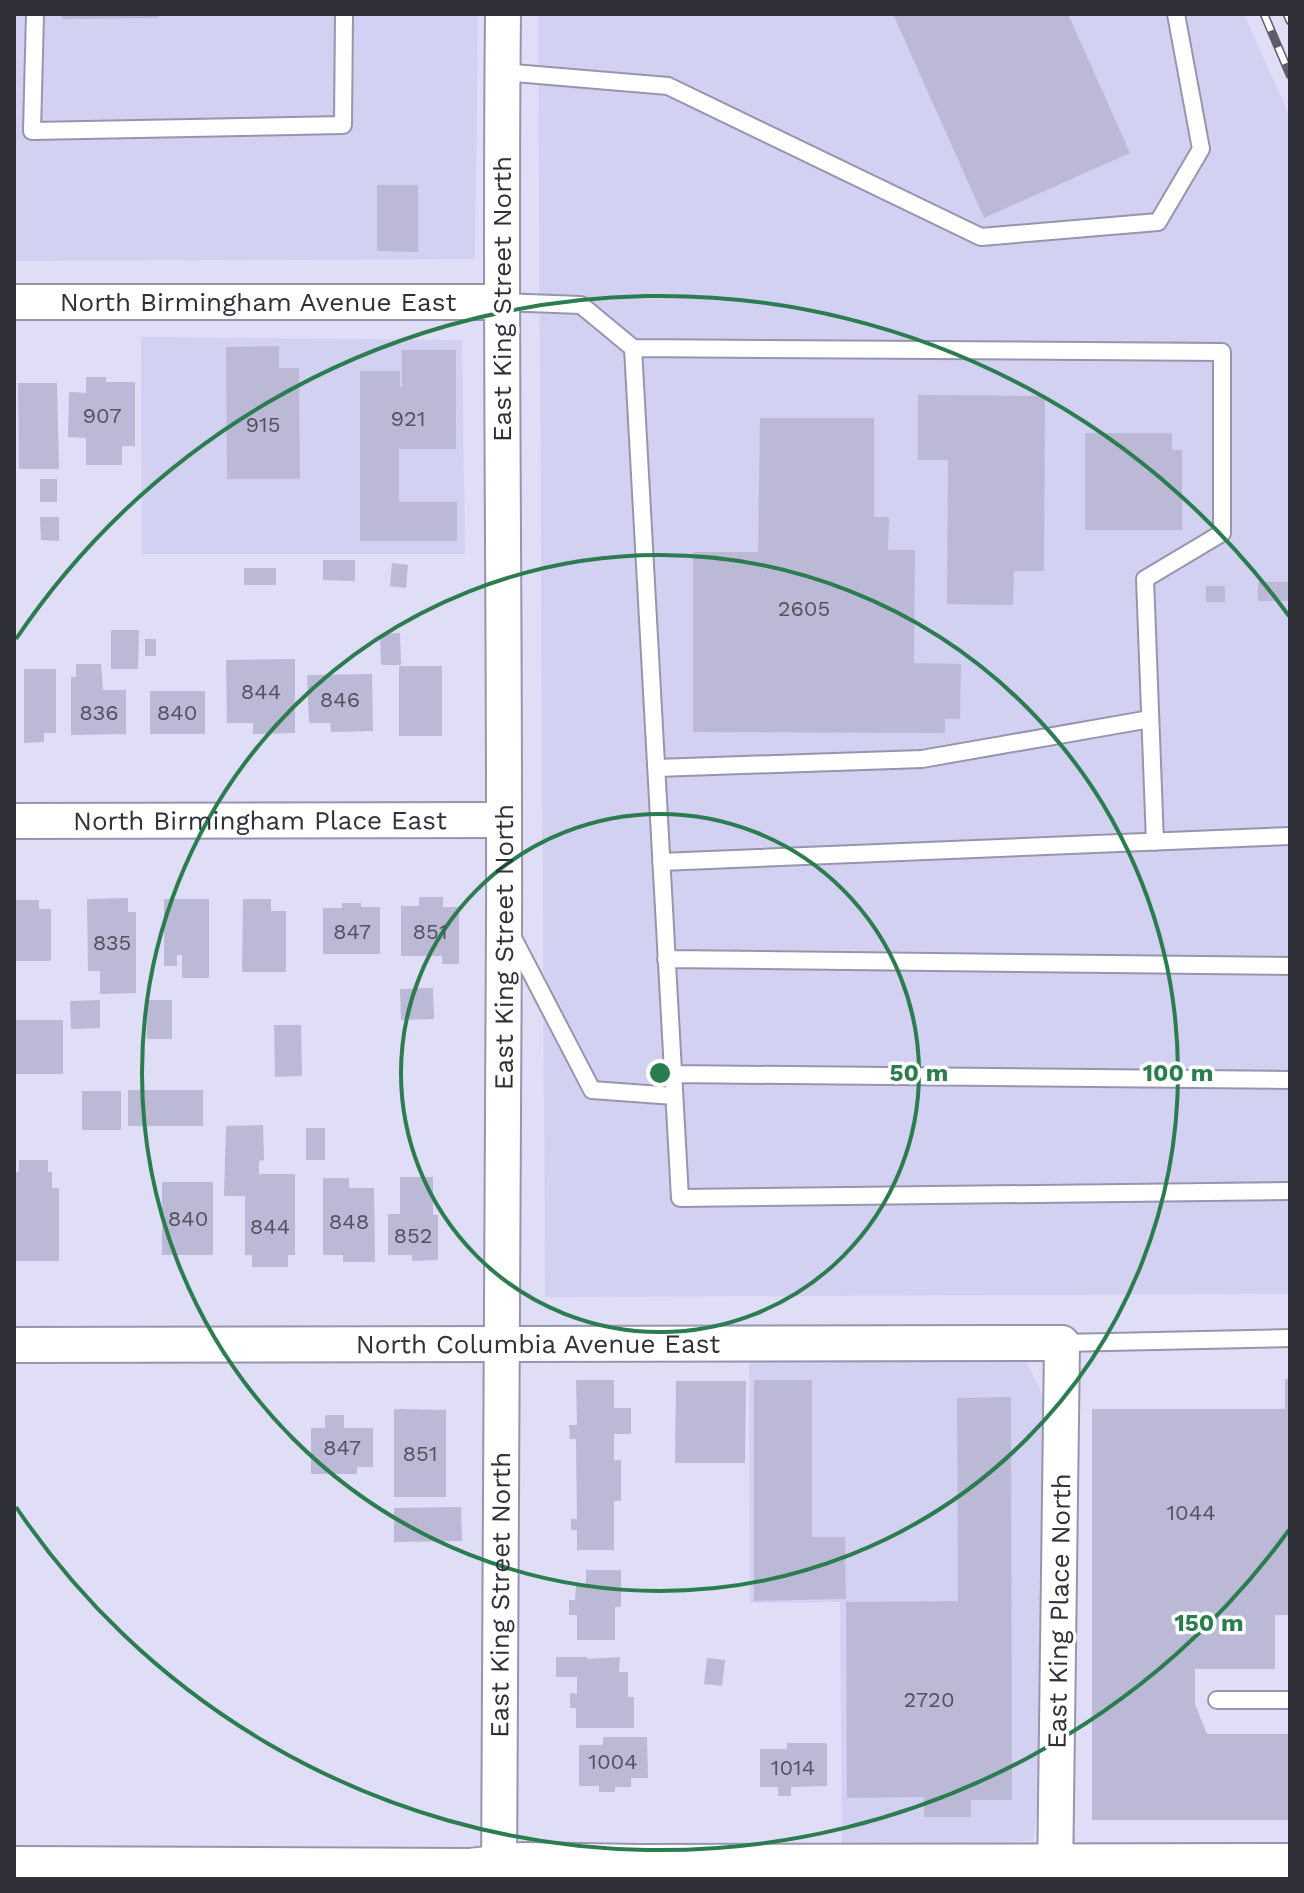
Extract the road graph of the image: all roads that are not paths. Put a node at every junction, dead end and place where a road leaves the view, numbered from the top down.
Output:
1 (35, 14) edge
2 (344, 14) edge
3 (503, 14) edge
4 (1176, 14) edge
5 (502, 72) junction
6 (14, 302) edge
7 (500, 302) junction
8 (633, 348) junction
9 (1150, 719) junction
10 (656, 768) junction
11 (504, 820) junction
12 (14, 821) edge
13 (1290, 836) edge
14 (1155, 842) junction
15 (661, 862) junction
16 (504, 920) junction
17 (666, 959) junction
18 (1290, 966) edge
19 (673, 1074) junction
20 (1290, 1080) edge
21 (674, 1096) junction
22 (1290, 1191) edge
23 (1290, 1338) edge
24 (1062, 1343) junction
25 (14, 1345) edge
26 (504, 1346) junction
27 (1217, 1700) dead end
28 (1290, 1700) edge
29 (1290, 1861) edge
30 (14, 1864) edge
31 (1055, 1870) edge
32 (499, 1871) edge

1 - 2 lane
3 - 5 street, East King Street North
4 - 5 lane
5 - 7 street, East King Street North
6 - 7 street, North Birmingham Avenue East
7 - 8 lane
7 - 11 street, East King Street North
8 - 9 lane
8 - 10 lane
9 - 10 lane
9 - 14 lane
10 - 15 lane
11 - 12 street, North Birmingham Place East
11 - 16 street, East King Street North
13 - 14 lane
14 - 15 lane
15 - 17 lane
16 - 21 lane
16 - 26 street, East King Street North
17 - 18 lane
17 - 19 lane
19 - 20 lane
19 - 21 lane
21 - 22 lane
23 - 24 lane
24 - 26 street, North Columbia Avenue East
24 - 31 street, East King Place North
25 - 26 street, North Columbia Avenue East
26 - 32 street, East King Street North
27 - 28 lane
29 - 31 street
30 - 32 street
31 - 32 street

